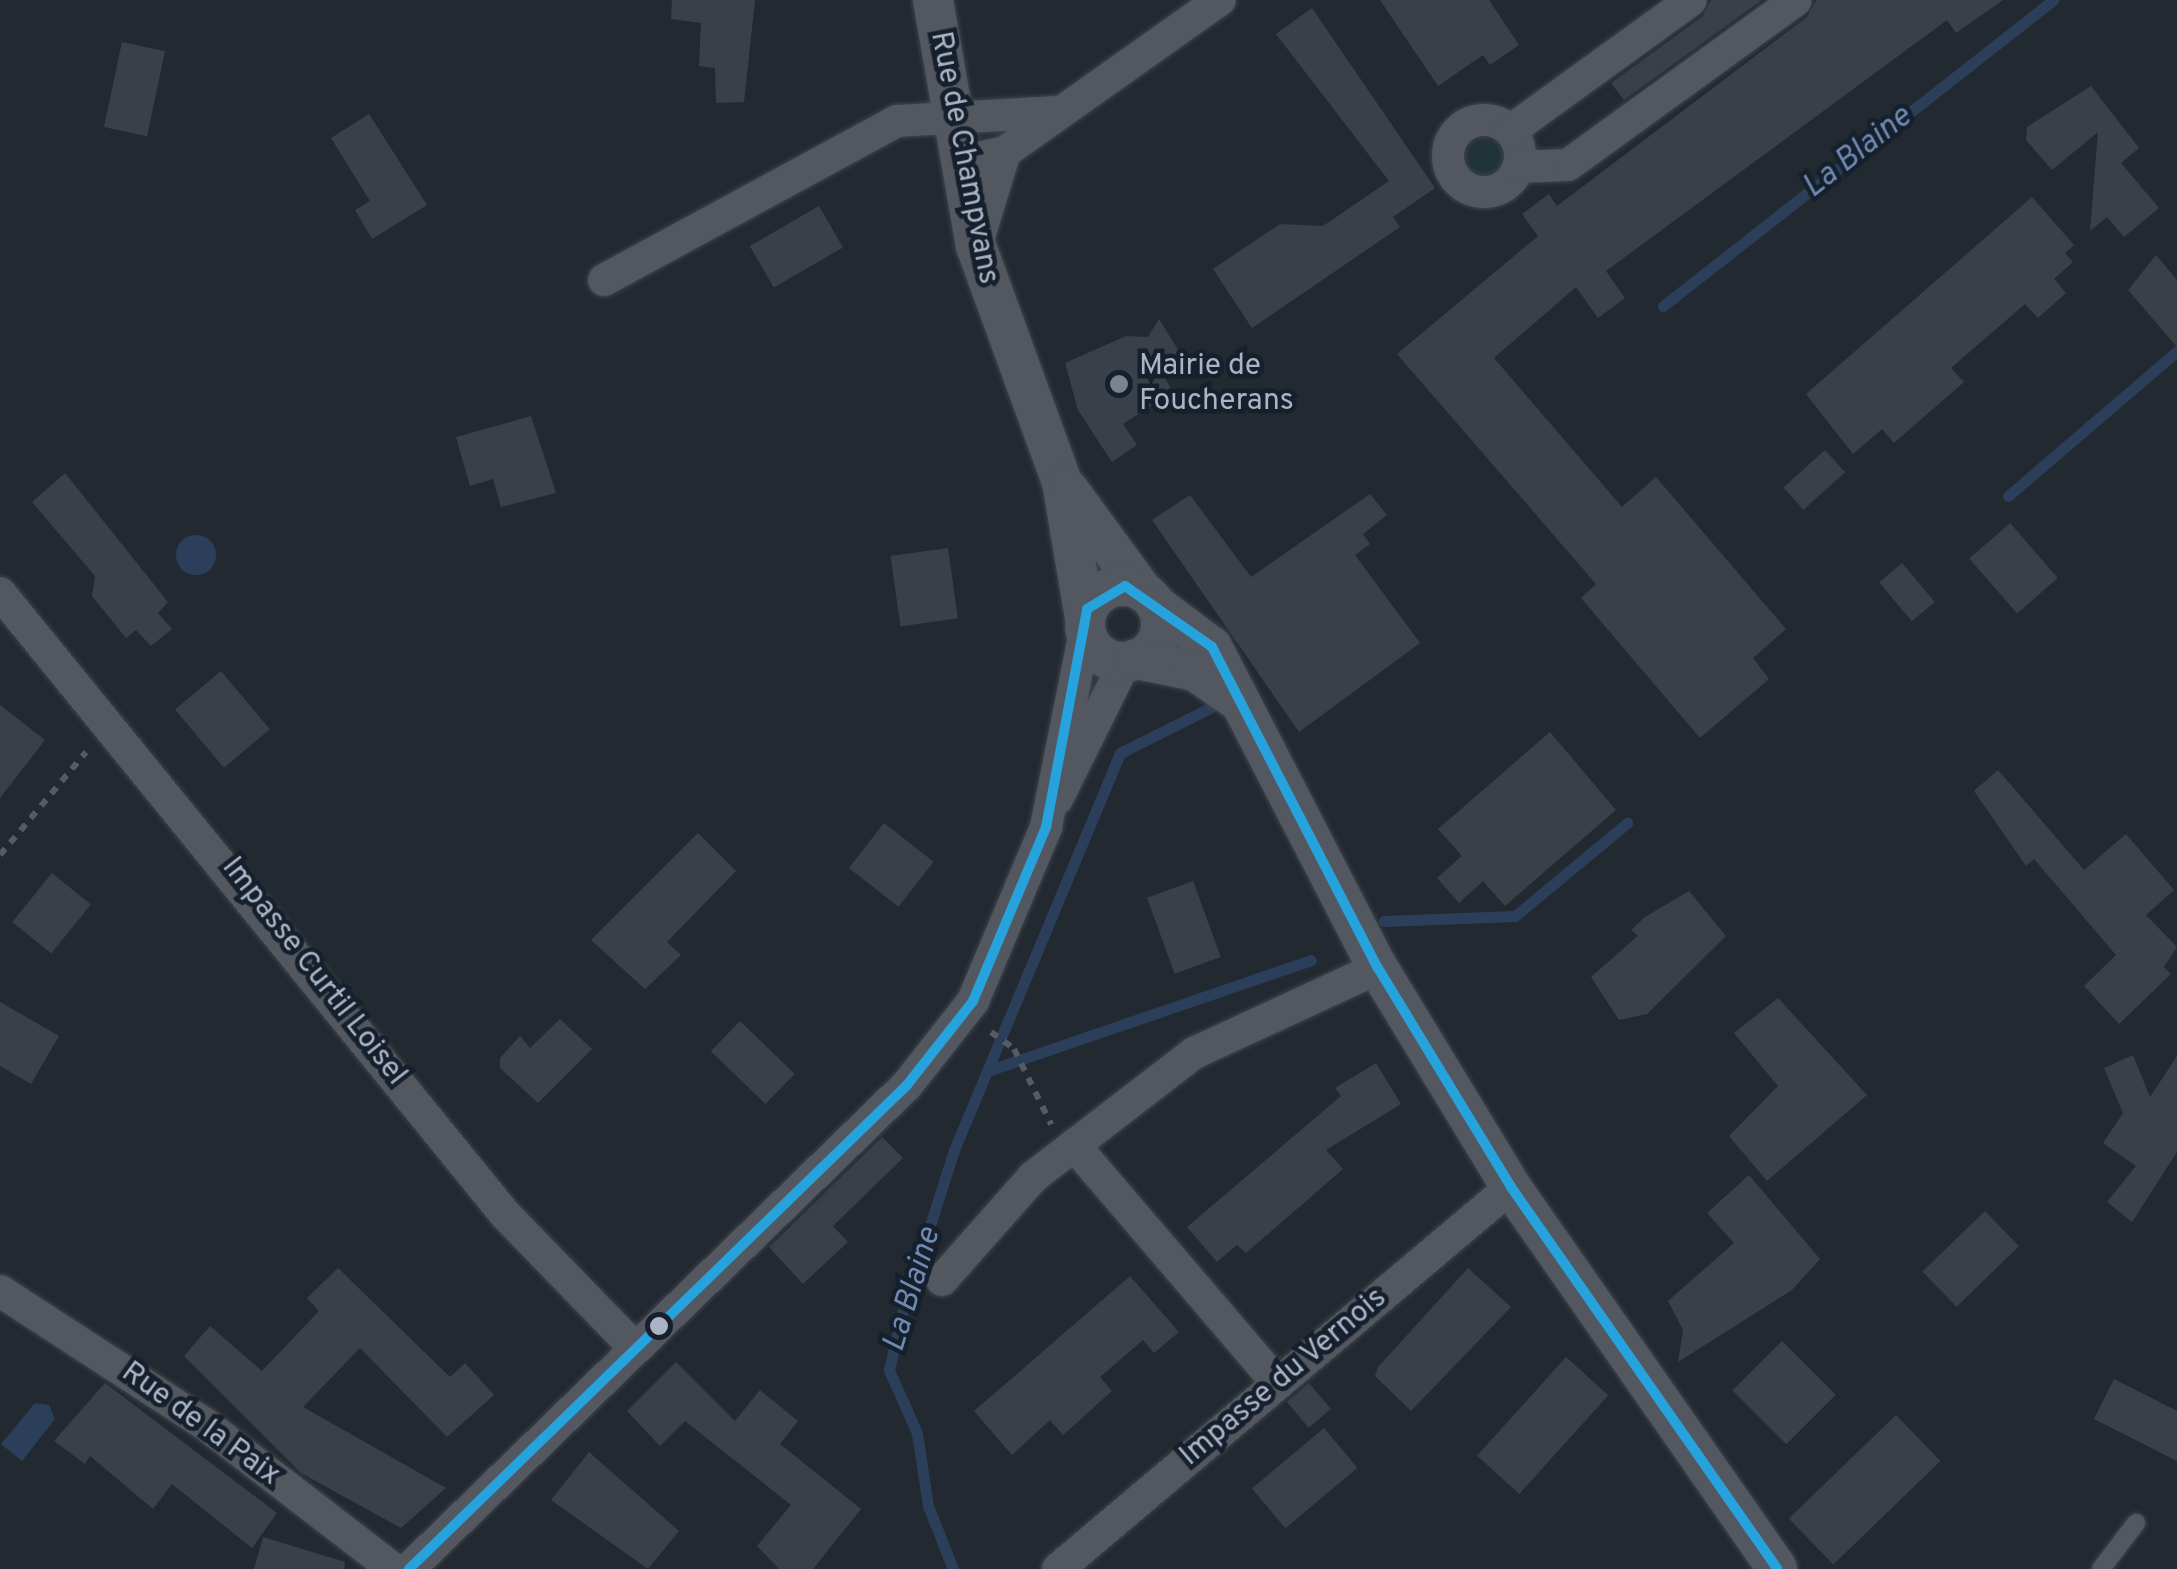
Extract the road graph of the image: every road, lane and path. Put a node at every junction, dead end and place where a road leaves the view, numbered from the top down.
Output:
1 (933, 0) edge
2 (1220, 0) edge
3 (1692, 0) edge
4 (1796, 0) edge
5 (1059, 112) junction
6 (956, 114) junction
7 (1510, 131) junction
8 (1006, 152) junction
9 (961, 162) junction
10 (1518, 168) junction
11 (976, 246) junction
12 (604, 280) dead end
13 (1062, 482) junction
14 (0, 593) edge
15 (1150, 598) junction
16 (1085, 625) junction
17 (1130, 660) junction
18 (1234, 698) junction
19 (111, 723) junction
20 (1050, 811) junction
21 (0, 854) edge
22 (1378, 968) junction
23 (972, 1031) dead end
24 (1074, 1145) junction
25 (1510, 1187) junction
26 (942, 1280) dead end
27 (0, 1291) edge
28 (632, 1345) junction
29 (1277, 1383) junction
30 (2136, 1523) dead end
31 (393, 1569) edge
32 (409, 1569) edge
33 (1058, 1569) edge
34 (1777, 1569) edge
35 (2101, 1569) edge

1 - 6 street, Rue de Champvans
2 - 5 street
3 - 7 street
4 - 10 street
5 - 6 street
5 - 8 street
6 - 9 street, Rue de Champvans
6 - 12 street
7 - 10 street
7 - 10 street
8 - 9 street
8 - 11 street
9 - 11 street, Rue de Champvans
11 - 13 street, Rue de Champvans
13 - 15 street, Rue de Champvans
13 - 16 street, Rue de Champvans
14 - 19 street, Impasse Curtil Loisel
15 - 16 street
15 - 17 street
15 - 18 street, Rue de Champvans
16 - 17 street
16 - 20 street
17 - 18 street
17 - 20 street
18 - 22 street, Rue de Champvans
19 - 21 path
19 - 28 street, Impasse Curtil Loisel
20 - 28 street
22 - 24 street
22 - 25 street, Rue de Champvans
23 - 24 path
24 - 26 street
24 - 29 street
25 - 29 street, Impasse du Vernois
25 - 34 street, Rue de Champvans
27 - 31 street, Rue de la Paix
28 - 32 street
29 - 33 street, Impasse du Vernois
30 - 35 lane

